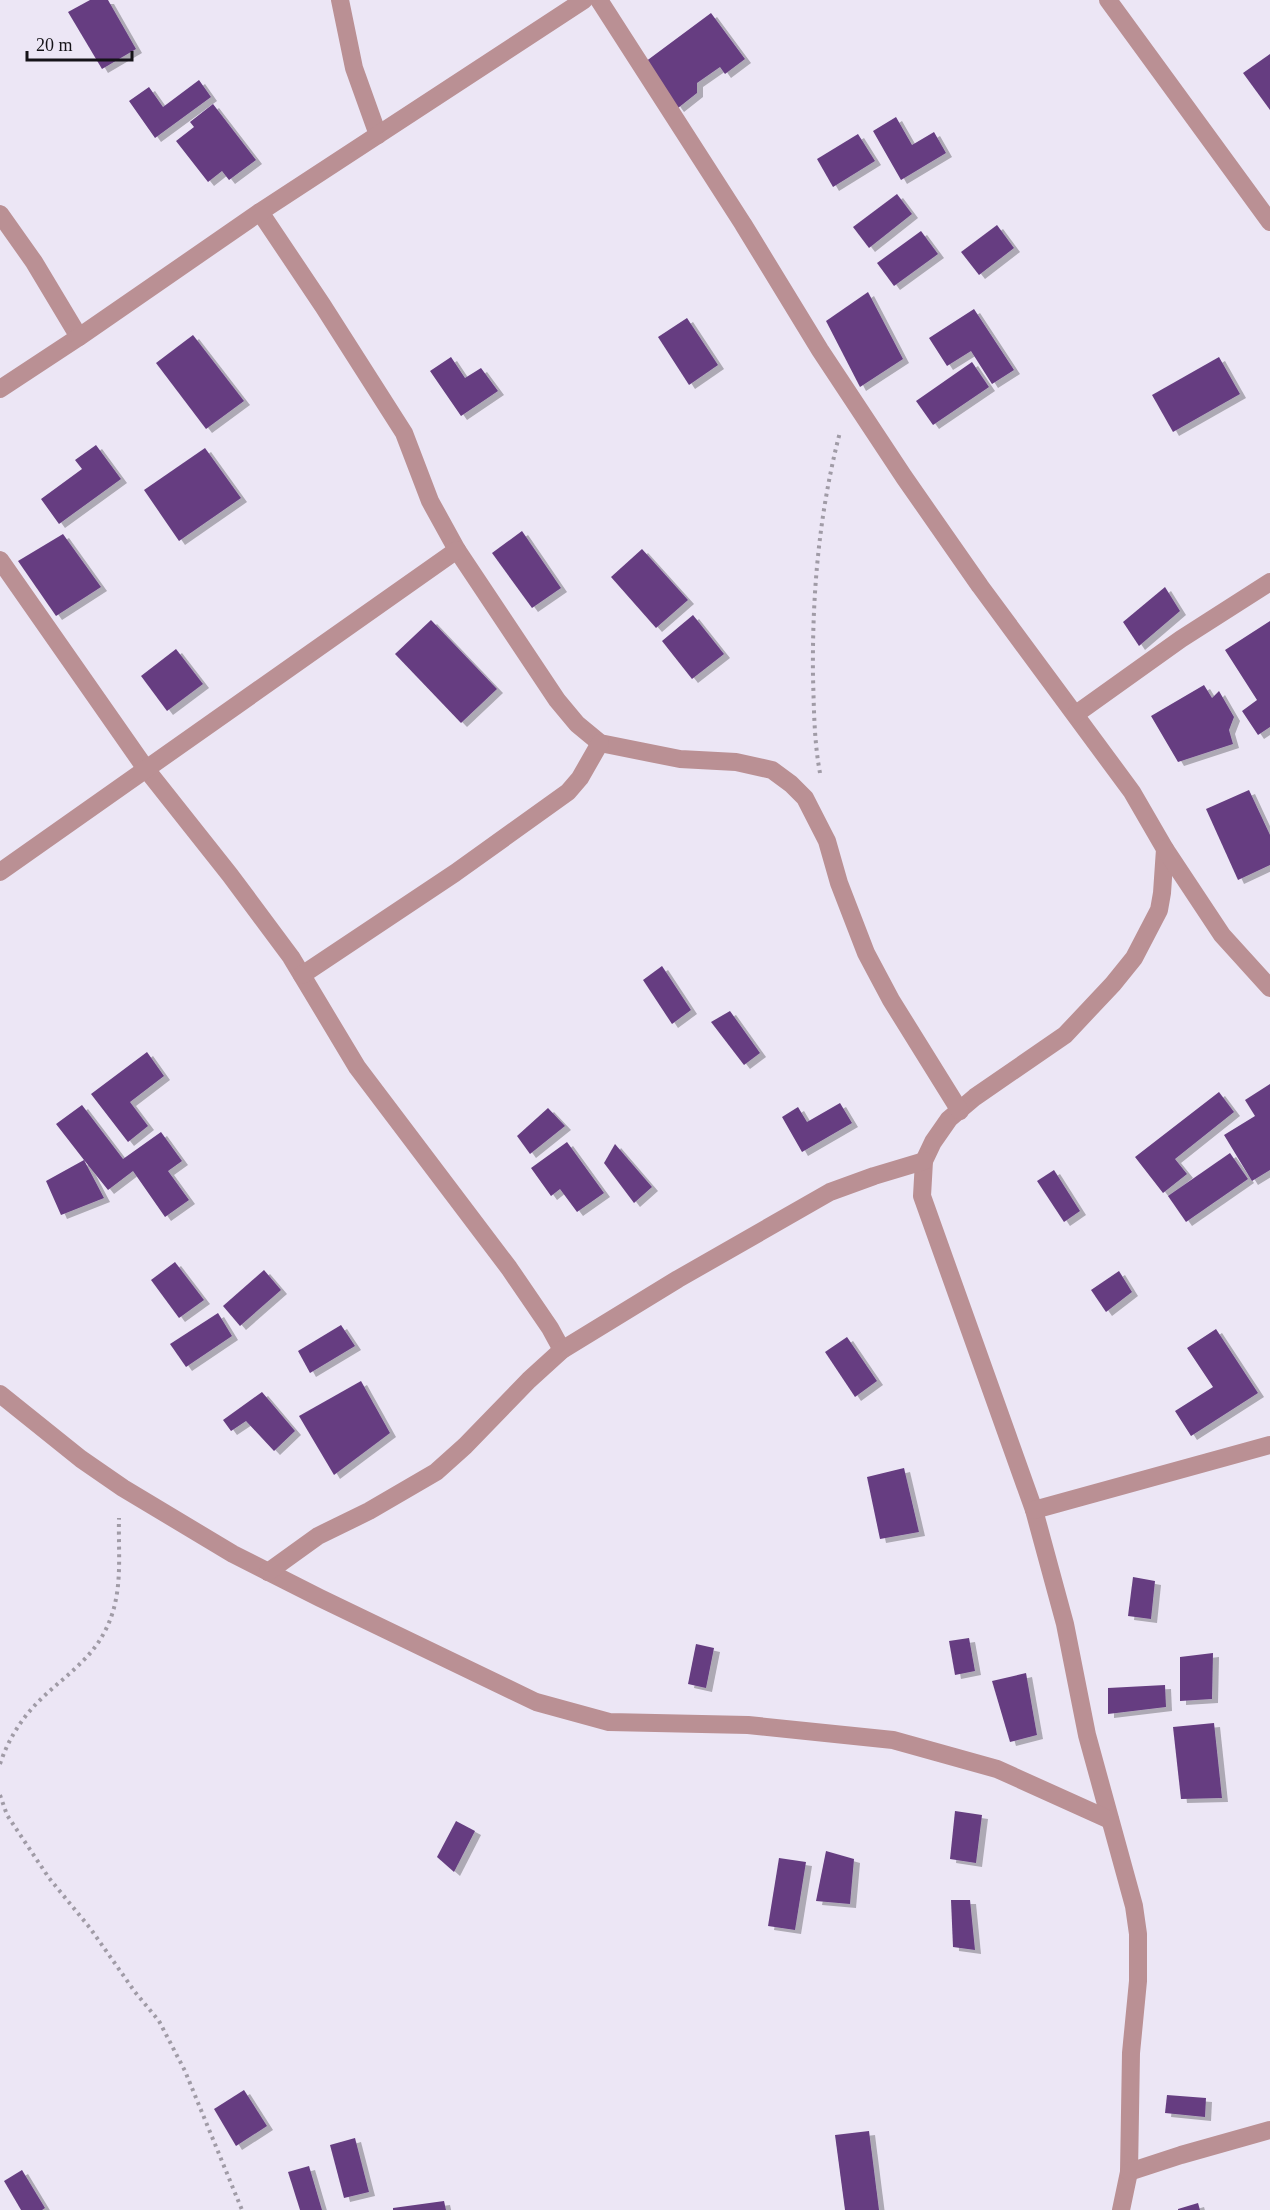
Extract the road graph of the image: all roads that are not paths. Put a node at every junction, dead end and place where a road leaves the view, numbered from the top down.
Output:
1 (340, 0) edge
2 (584, 0) edge
3 (599, 0) edge
4 (1108, 0) edge
5 (378, 135) junction
6 (260, 212) junction
7 (0, 214) edge
8 (1270, 222) edge
9 (79, 337) junction
10 (0, 389) edge
11 (457, 550) junction
12 (0, 560) edge
13 (1270, 582) edge
14 (1077, 714) junction
15 (600, 743) junction
16 (146, 769) junction
17 (1165, 849) junction
18 (0, 872) edge
19 (302, 975) junction
20 (1270, 988) edge
21 (960, 1111) junction
22 (924, 1161) junction
23 (562, 1350) junction
24 (0, 1394) edge
25 (1270, 1445) edge
26 (1034, 1510) junction
27 (268, 1572) junction
28 (1110, 1820) junction
29 (1270, 2130) edge
30 (1129, 2172) junction
31 (1121, 2210) edge

1 - 5 street
2 - 5 street
3 - 14 street
4 - 8 street
5 - 6 street
6 - 9 street
6 - 11 street
7 - 9 street
9 - 10 street
11 - 15 street
11 - 16 street
12 - 16 street
13 - 14 street
14 - 17 street
15 - 19 street
15 - 21 street
16 - 18 street
16 - 19 street
17 - 20 street
17 - 21 street
19 - 23 street
21 - 22 street
22 - 23 street
22 - 26 street
23 - 27 street
24 - 27 street
25 - 26 street
26 - 28 street
27 - 28 street
28 - 30 street
29 - 30 street
30 - 31 street

